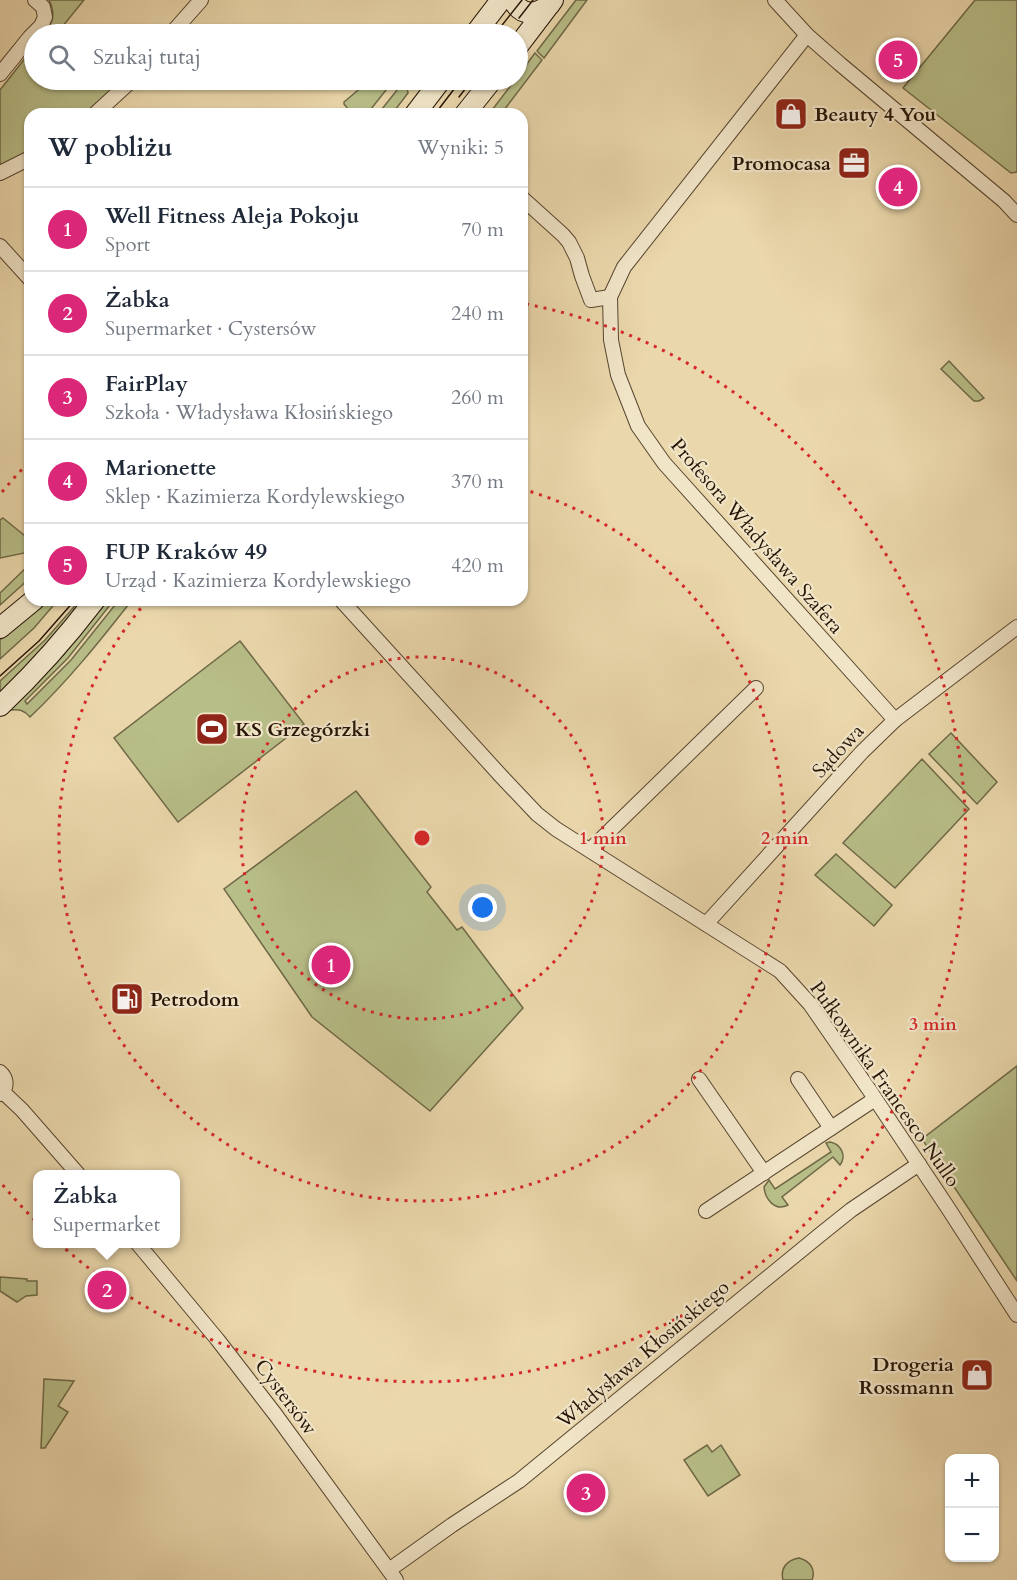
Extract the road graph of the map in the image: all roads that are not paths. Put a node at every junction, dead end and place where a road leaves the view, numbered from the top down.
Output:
1 (34, 0) edge
2 (201, 0) edge
3 (501, 0) edge
4 (513, 0) edge
5 (775, 0) edge
6 (551, 2) edge
7 (42, 24) edge
8 (180, 24) edge
9 (483, 24) edge
10 (528, 33) edge
11 (807, 35) junction
12 (24, 44) edge
13 (0, 74) edge
14 (121, 90) edge
15 (433, 90) edge
16 (484, 90) edge
17 (102, 108) edge
18 (420, 108) edge
19 (470, 108) edge
20 (24, 161) edge
21 (0, 173) edge
22 (528, 203) edge
23 (1017, 215) edge
24 (0, 246) edge
25 (24, 272) edge
26 (609, 297) junction
27 (27, 606) edge
28 (90, 606) edge
29 (346, 606) edge
30 (1017, 627) edge
31 (0, 628) edge
32 (756, 688) dead end
33 (0, 706) edge
34 (895, 720) junction
35 (590, 850) junction
36 (706, 924) junction
37 (0, 1072) edge
38 (798, 1078) dead end
39 (699, 1079) dead end
40 (2, 1093) edge
41 (875, 1099) junction
42 (831, 1128) junction
43 (919, 1164) junction
44 (74, 1170) edge
45 (764, 1173) junction
46 (706, 1211) dead end
47 (141, 1248) edge
48 (1017, 1315) edge
49 (392, 1575) edge

1 - 7 street
2 - 8 street
3 - 9 main road
4 - 6 main road
5 - 11 street
6 - 10 main road
11 - 23 street
11 - 26 street, Profesora Władysława Szafera
12 - 13 street
14 - 17 street
15 - 18 main road
16 - 19 main road
20 - 21 street
22 - 26 street
24 - 25 street
26 - 34 street, Profesora Władysława Szafera
27 - 31 main road
28 - 33 main road
29 - 35 street, Pułkownika Francesco Nullo
30 - 34 street, Sądowa
32 - 35 street
34 - 36 street, Sądowa
35 - 36 street, Pułkownika Francesco Nullo
36 - 41 street, Pułkownika Francesco Nullo
37 - 40 street
38 - 42 street
39 - 45 street
40 - 44 street
41 - 42 street
41 - 43 street, Pułkownika Francesco Nullo
42 - 45 street
43 - 48 street, Pułkownika Francesco Nullo
43 - 49 street, Władysława Kłosińskiego
45 - 46 street
47 - 49 street, Cystersów

